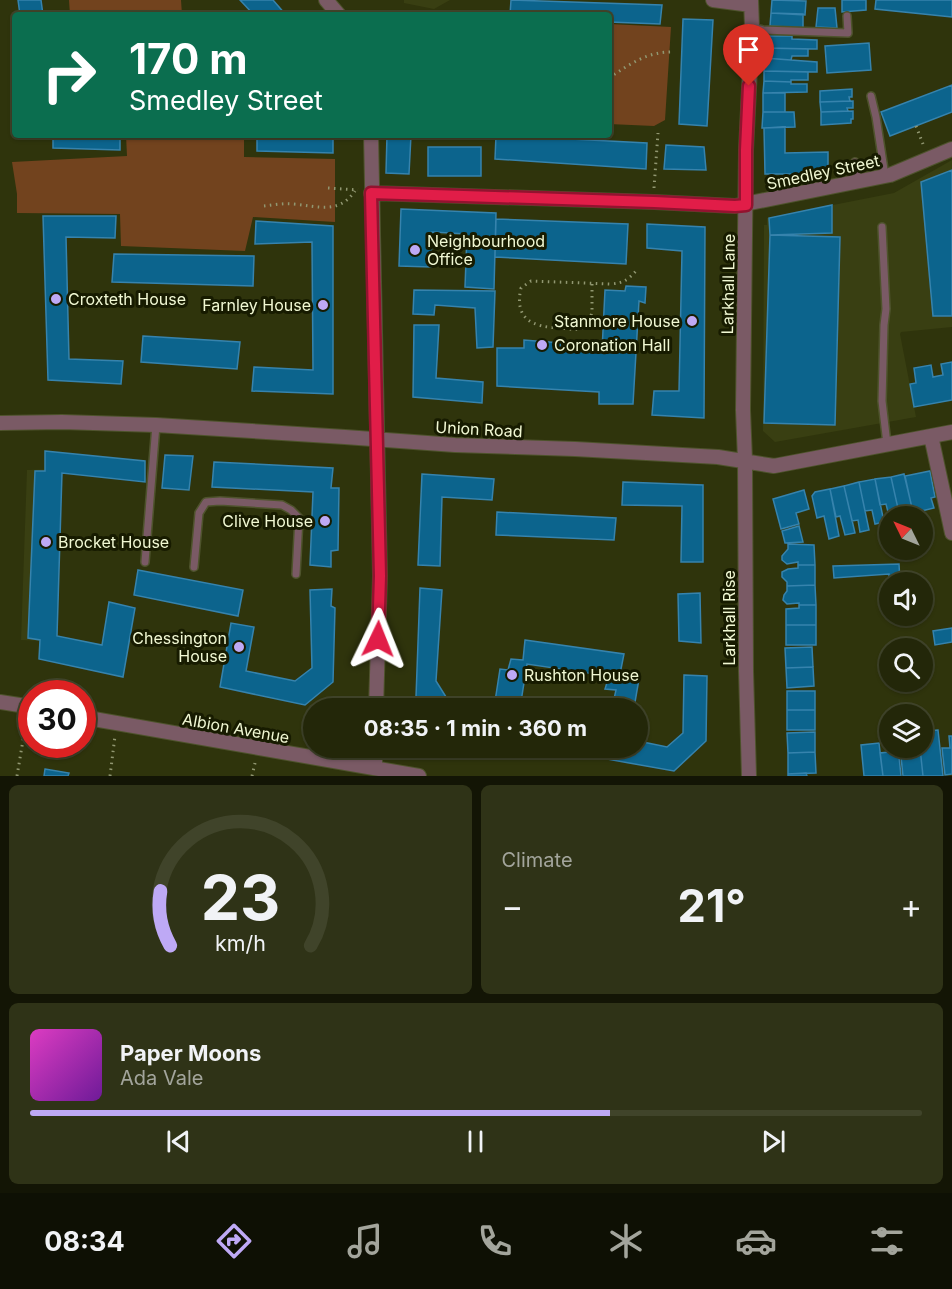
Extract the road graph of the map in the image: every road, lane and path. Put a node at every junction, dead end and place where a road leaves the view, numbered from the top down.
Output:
1 (326, 0) edge
2 (713, 0) edge
3 (751, 2) edge
4 (336, 12) edge
5 (848, 16) dead end
6 (752, 27) junction
7 (674, 52) dead end
8 (612, 76) edge
9 (871, 96) dead end
10 (916, 126) dead end
11 (658, 133) dead end
12 (371, 138) edge
13 (924, 149) dead end
14 (952, 149) edge
15 (855, 162) dead end
16 (885, 176) junction
17 (858, 182) junction
18 (328, 188) dead end
19 (356, 190) junction
20 (371, 191) junction
21 (654, 202) junction
22 (746, 205) junction
23 (264, 206) dead end
24 (882, 226) dead end
25 (637, 270) dead end
26 (592, 284) junction
27 (0, 423) edge
28 (156, 425) junction
29 (952, 432) edge
30 (932, 436) junction
31 (377, 439) junction
32 (887, 444) junction
33 (745, 460) junction
34 (952, 533) edge
35 (145, 562) dead end
36 (194, 567) dead end
37 (296, 574) dead end
38 (376, 698) edge
39 (0, 702) edge
40 (18, 705) edge
41 (96, 719) edge
42 (116, 723) junction
43 (20, 758) edge
44 (375, 758) edge
45 (375, 768) junction
46 (17, 776) edge
47 (110, 776) edge
48 (419, 776) edge
49 (749, 776) edge

1 - 4 street
2 - 3 street
3 - 6 street, Larkhall Lane
5 - 6 lane
6 - 22 street, Larkhall Lane
7 - 8 path
9 - 16 lane
10 - 13 path
11 - 21 path
12 - 20 street
14 - 16 street, Smedley Street
15 - 17 lane
16 - 17 street, Smedley Street
17 - 22 street, Smedley Street
18 - 19 path
19 - 20 path
19 - 23 path
20 - 21 street, Smedley Street
20 - 31 street
21 - 22 street, Smedley Street
22 - 33 street, Larkhall Lane
24 - 32 lane
25 - 26 path
26 - 26 path
27 - 28 street, Union Road
28 - 31 street, Union Road
28 - 35 lane
29 - 30 street, Union Road
30 - 32 street, Union Road
30 - 34 street
31 - 33 street, Union Road
31 - 38 street
32 - 33 street, Union Road
33 - 49 street, Larkhall Rise
36 - 37 lane
39 - 40 street
41 - 42 street, Albion Avenue
42 - 45 street, Albion Avenue
42 - 47 path
43 - 46 path
44 - 45 street
45 - 48 street, Albion Avenue

